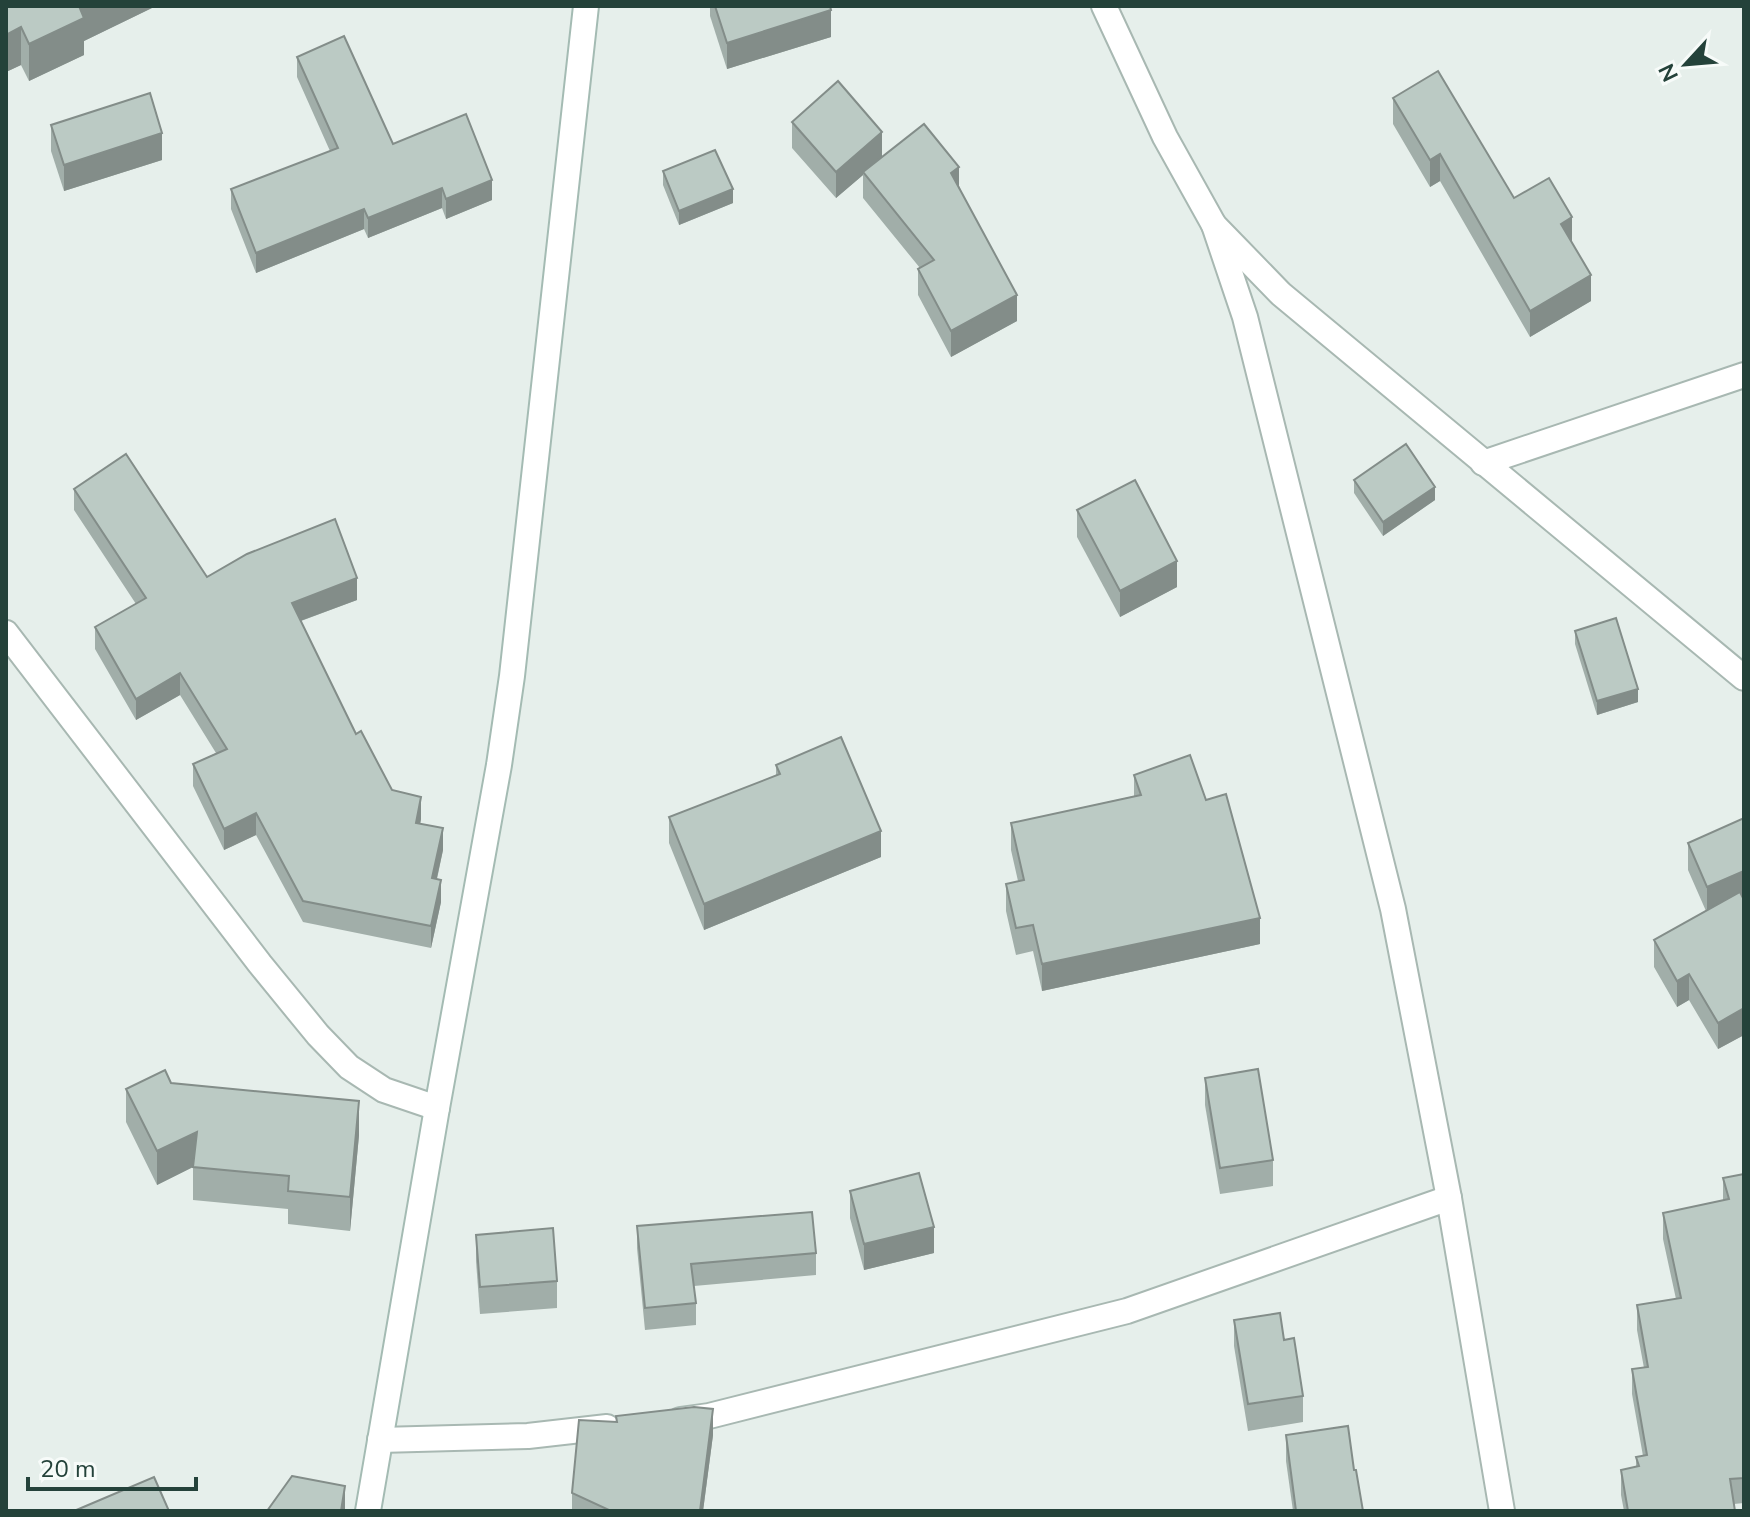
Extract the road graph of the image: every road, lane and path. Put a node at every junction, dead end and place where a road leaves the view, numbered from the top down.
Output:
1 (586, 6) edge
2 (1104, 6) edge
3 (1214, 225) junction
4 (1744, 375) edge
5 (1483, 463) junction
6 (6, 633) edge
7 (1744, 678) edge
8 (437, 1108) junction
9 (1449, 1198) junction
10 (663, 1421) edge
11 (633, 1424) edge
12 (380, 1440) junction
13 (368, 1511) edge
14 (1502, 1511) edge

1 - 8 street
2 - 3 street
3 - 5 street
3 - 9 street
4 - 5 street
5 - 7 street
6 - 8 street
8 - 12 street
9 - 10 street
9 - 14 street
11 - 12 street
12 - 13 street

